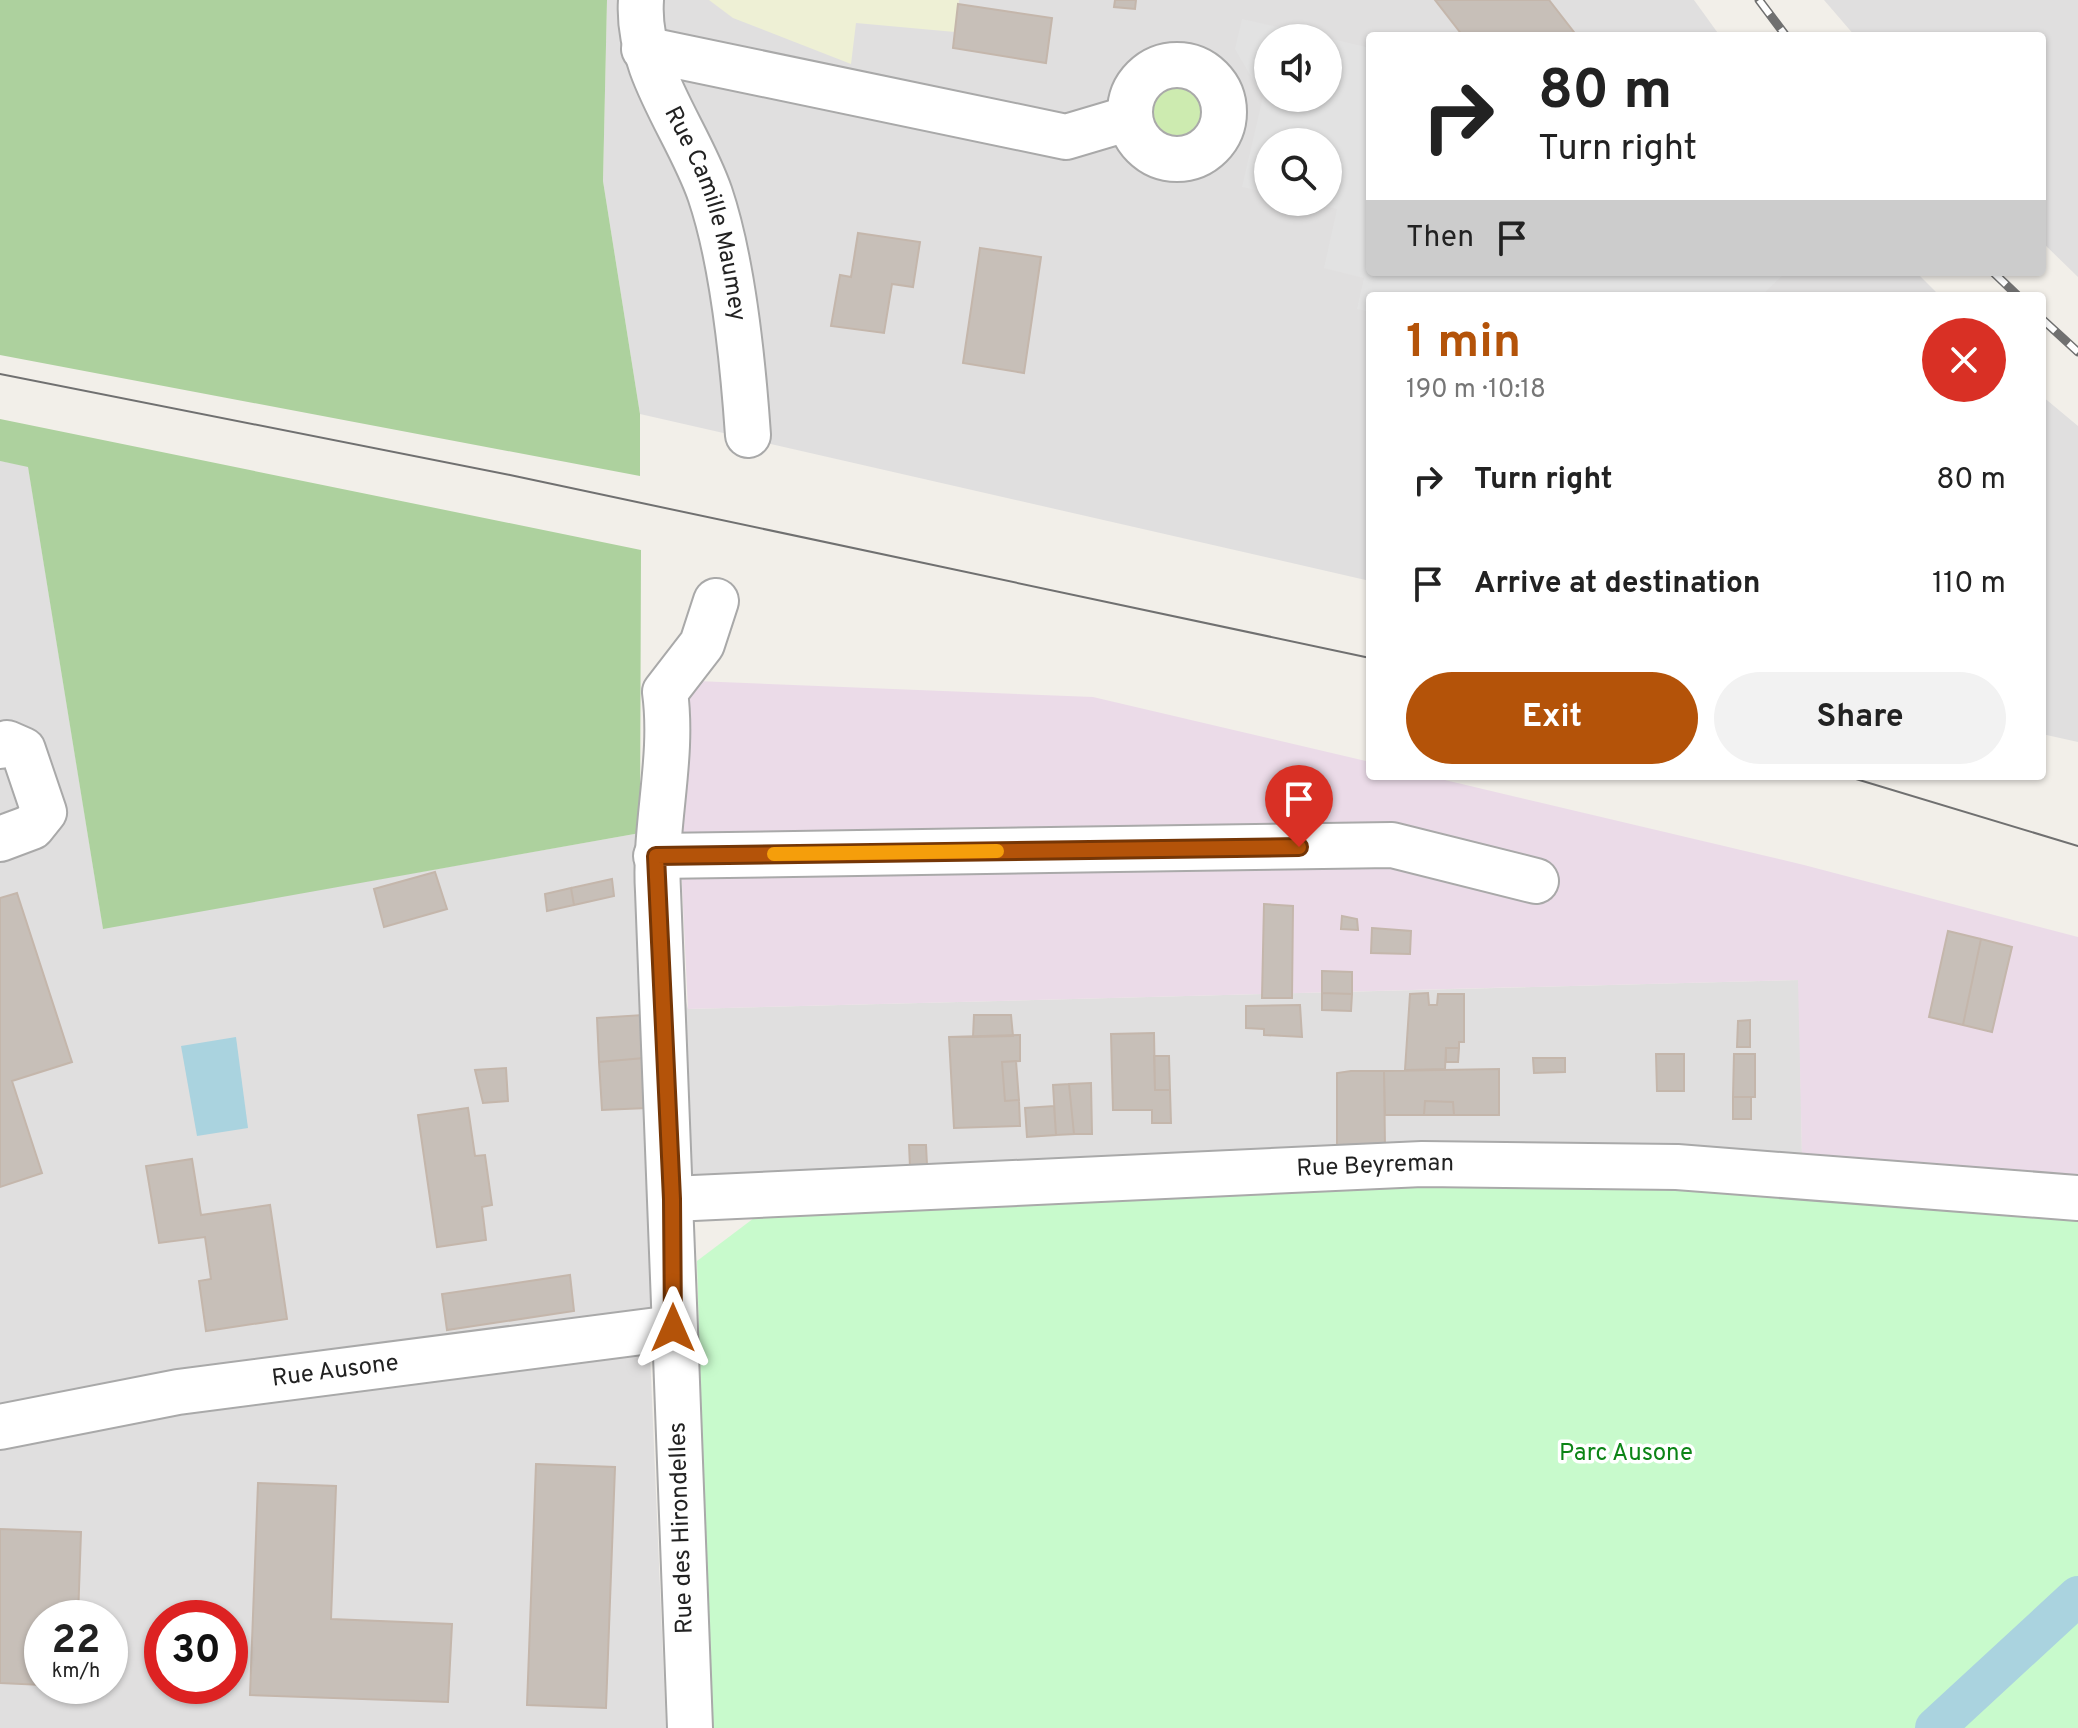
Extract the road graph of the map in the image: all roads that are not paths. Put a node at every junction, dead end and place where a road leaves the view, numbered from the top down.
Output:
1 (641, 0) edge
2 (644, 49) junction
3 (1130, 118) dead end
4 (748, 435) dead end
5 (716, 601) dead end
6 (0, 746) edge
7 (0, 839) edge
8 (656, 856) junction
9 (1536, 881) dead end
10 (2078, 1198) edge
11 (672, 1199) junction
12 (673, 1328) junction
13 (0, 1427) edge
14 (690, 1728) edge

1 - 2 street, Rue Camille Maumey
2 - 3 street
2 - 4 street, Rue Camille Maumey
5 - 8 street
6 - 7 street
8 - 9 street
8 - 11 street
10 - 11 street, Rue Beyreman
11 - 12 street
12 - 13 street, Rue Ausone
12 - 14 street, Rue des Hirondelles

